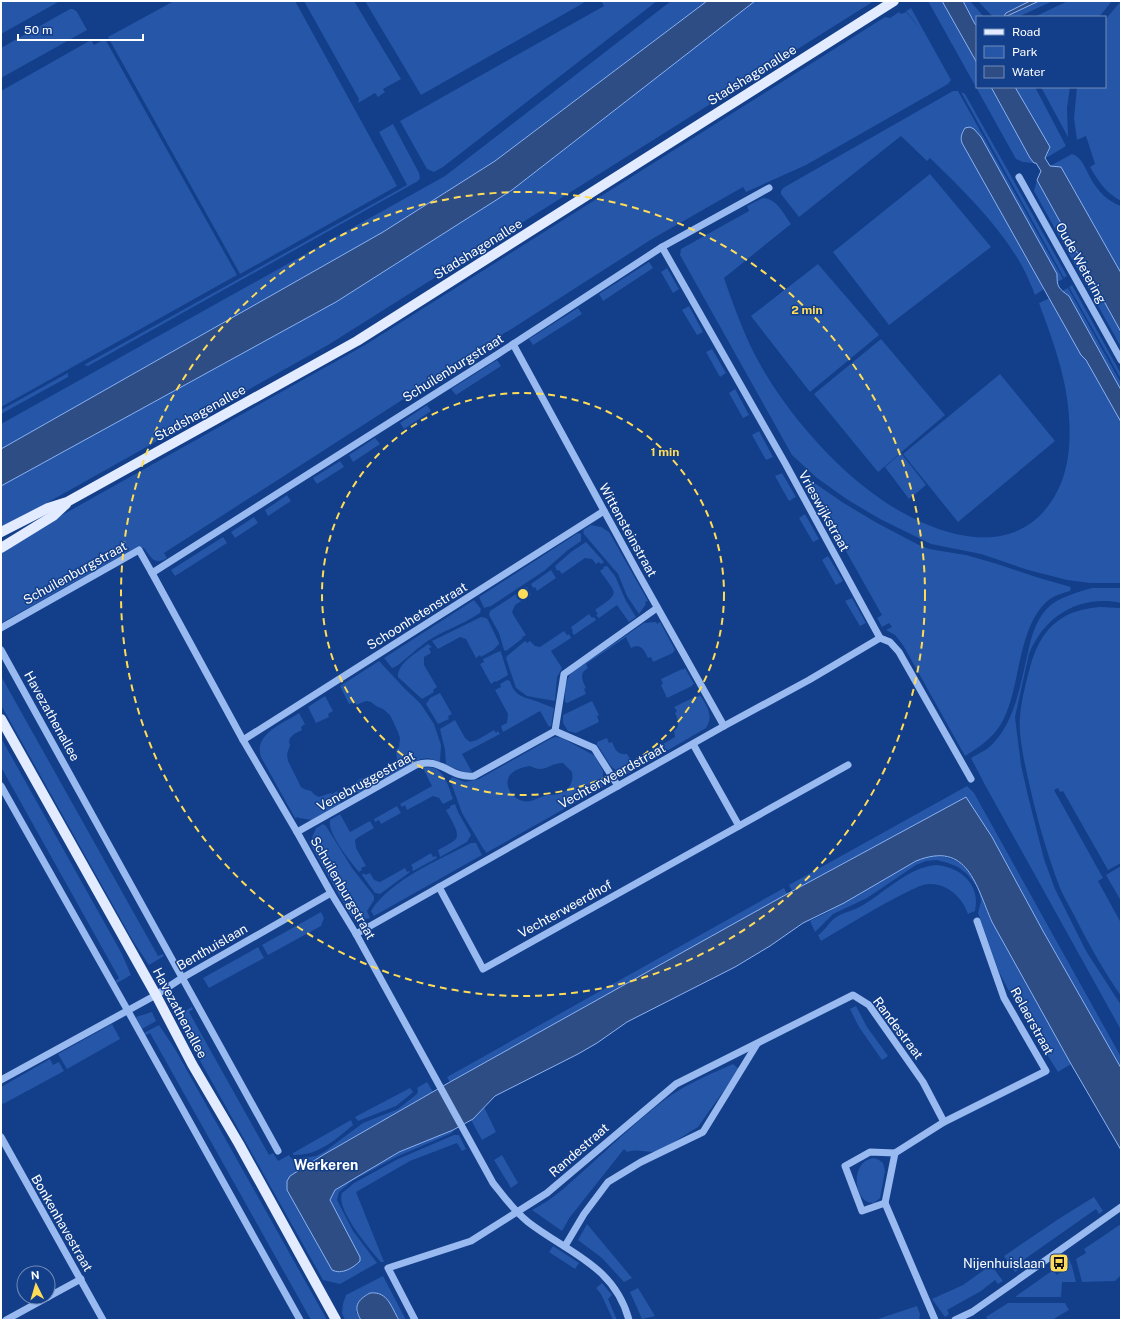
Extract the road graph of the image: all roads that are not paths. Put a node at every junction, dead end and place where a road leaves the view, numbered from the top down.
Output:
1 (894, 1) edge
2 (1019, 177) dead end
3 (769, 188) dead end
4 (662, 247) junction
5 (513, 344) junction
6 (1121, 360) edge
7 (67, 502) junction
8 (604, 511) junction
9 (1, 532) edge
10 (1, 548) edge
11 (152, 572) junction
12 (657, 608) junction
13 (1, 628) edge
14 (880, 638) junction
15 (1, 650) edge
16 (1, 719) edge
17 (724, 726) junction
18 (555, 731) junction
19 (243, 740) junction
20 (693, 744) junction
21 (848, 765) dead end
22 (971, 779) dead end
23 (1, 786) edge
24 (618, 786) junction
25 (739, 826) junction
26 (297, 832) junction
27 (439, 887) junction
28 (331, 893) junction
29 (977, 921) dead end
30 (356, 934) junction
31 (182, 978) junction
32 (156, 995) junction
33 (128, 1011) junction
34 (757, 1043) junction
35 (1, 1080) edge
36 (944, 1122) junction
37 (1, 1138) edge
38 (278, 1151) dead end
39 (895, 1153) junction
40 (884, 1203) junction
41 (1121, 1207) edge
42 (518, 1213) junction
43 (565, 1246) junction
44 (81, 1279) junction
45 (56, 1293) edge
46 (33, 1305) edge
47 (6, 1320) edge
48 (103, 1320) edge
49 (300, 1320) edge
50 (336, 1320) edge
51 (415, 1320) edge
52 (630, 1320) edge
53 (935, 1320) edge
54 (955, 1320) edge

1 - 7 main road, Stadshagenallee
2 - 6 street, Oude Wetering
3 - 4 street, Schuilenburgstraat
4 - 5 street, Schuilenburgstraat
4 - 14 street, Vrieswijkstraat
5 - 8 street, Wittensteinstraat
5 - 11 street, Schuilenburgstraat
7 - 9 main road, Stadshagenallee
7 - 10 main road, Stadshagenallee
8 - 12 street, Wittensteinstraat
8 - 19 street, Schoonhetenstraat
11 - 13 street, Schuilenburgstraat
11 - 19 street, Schuilenburgstraat
12 - 17 street, Wittensteinstraat
12 - 18 street
14 - 17 street, Vechterweerdstraat
14 - 22 street, Vrieswijkstraat
15 - 31 street, Havezathenallee
16 - 32 main road, Havezathenallee
17 - 20 street, Vechterweerdstraat
18 - 24 street
18 - 26 street, Venebruggestraat
19 - 26 street, Schuilenburgstraat
20 - 24 street, Vechterweerdstraat
20 - 25 street
21 - 25 street, Vechterweerdhof
23 - 33 street
24 - 27 street, Vechterweerdstraat
25 - 27 street, Vechterweerdhof
26 - 28 street, Schuilenburgstraat
27 - 30 street, Vechterweerdstraat
28 - 30 street, Schuilenburgstraat
28 - 31 street, Benthuislaan
29 - 36 street, Relaerstraat
30 - 42 street, Schuilenburgstraat
31 - 32 street, Benthuislaan
31 - 38 street, Havezathenallee
32 - 33 street, Benthuislaan
32 - 50 main road, Havezathenallee
33 - 35 street, Benthuislaan
33 - 49 street
34 - 36 street, Randestraat
34 - 42 street, Randestraat
34 - 43 street
36 - 39 street
37 - 44 street, Bonkenhavestraat
39 - 40 street
39 - 40 street
40 - 53 street
41 - 54 street
42 - 43 street, Schuilenburgstraat
42 - 51 street
43 - 52 street, Schuilenburgstraat
44 - 45 street
44 - 48 street, Bonkenhavestraat
46 - 47 street

